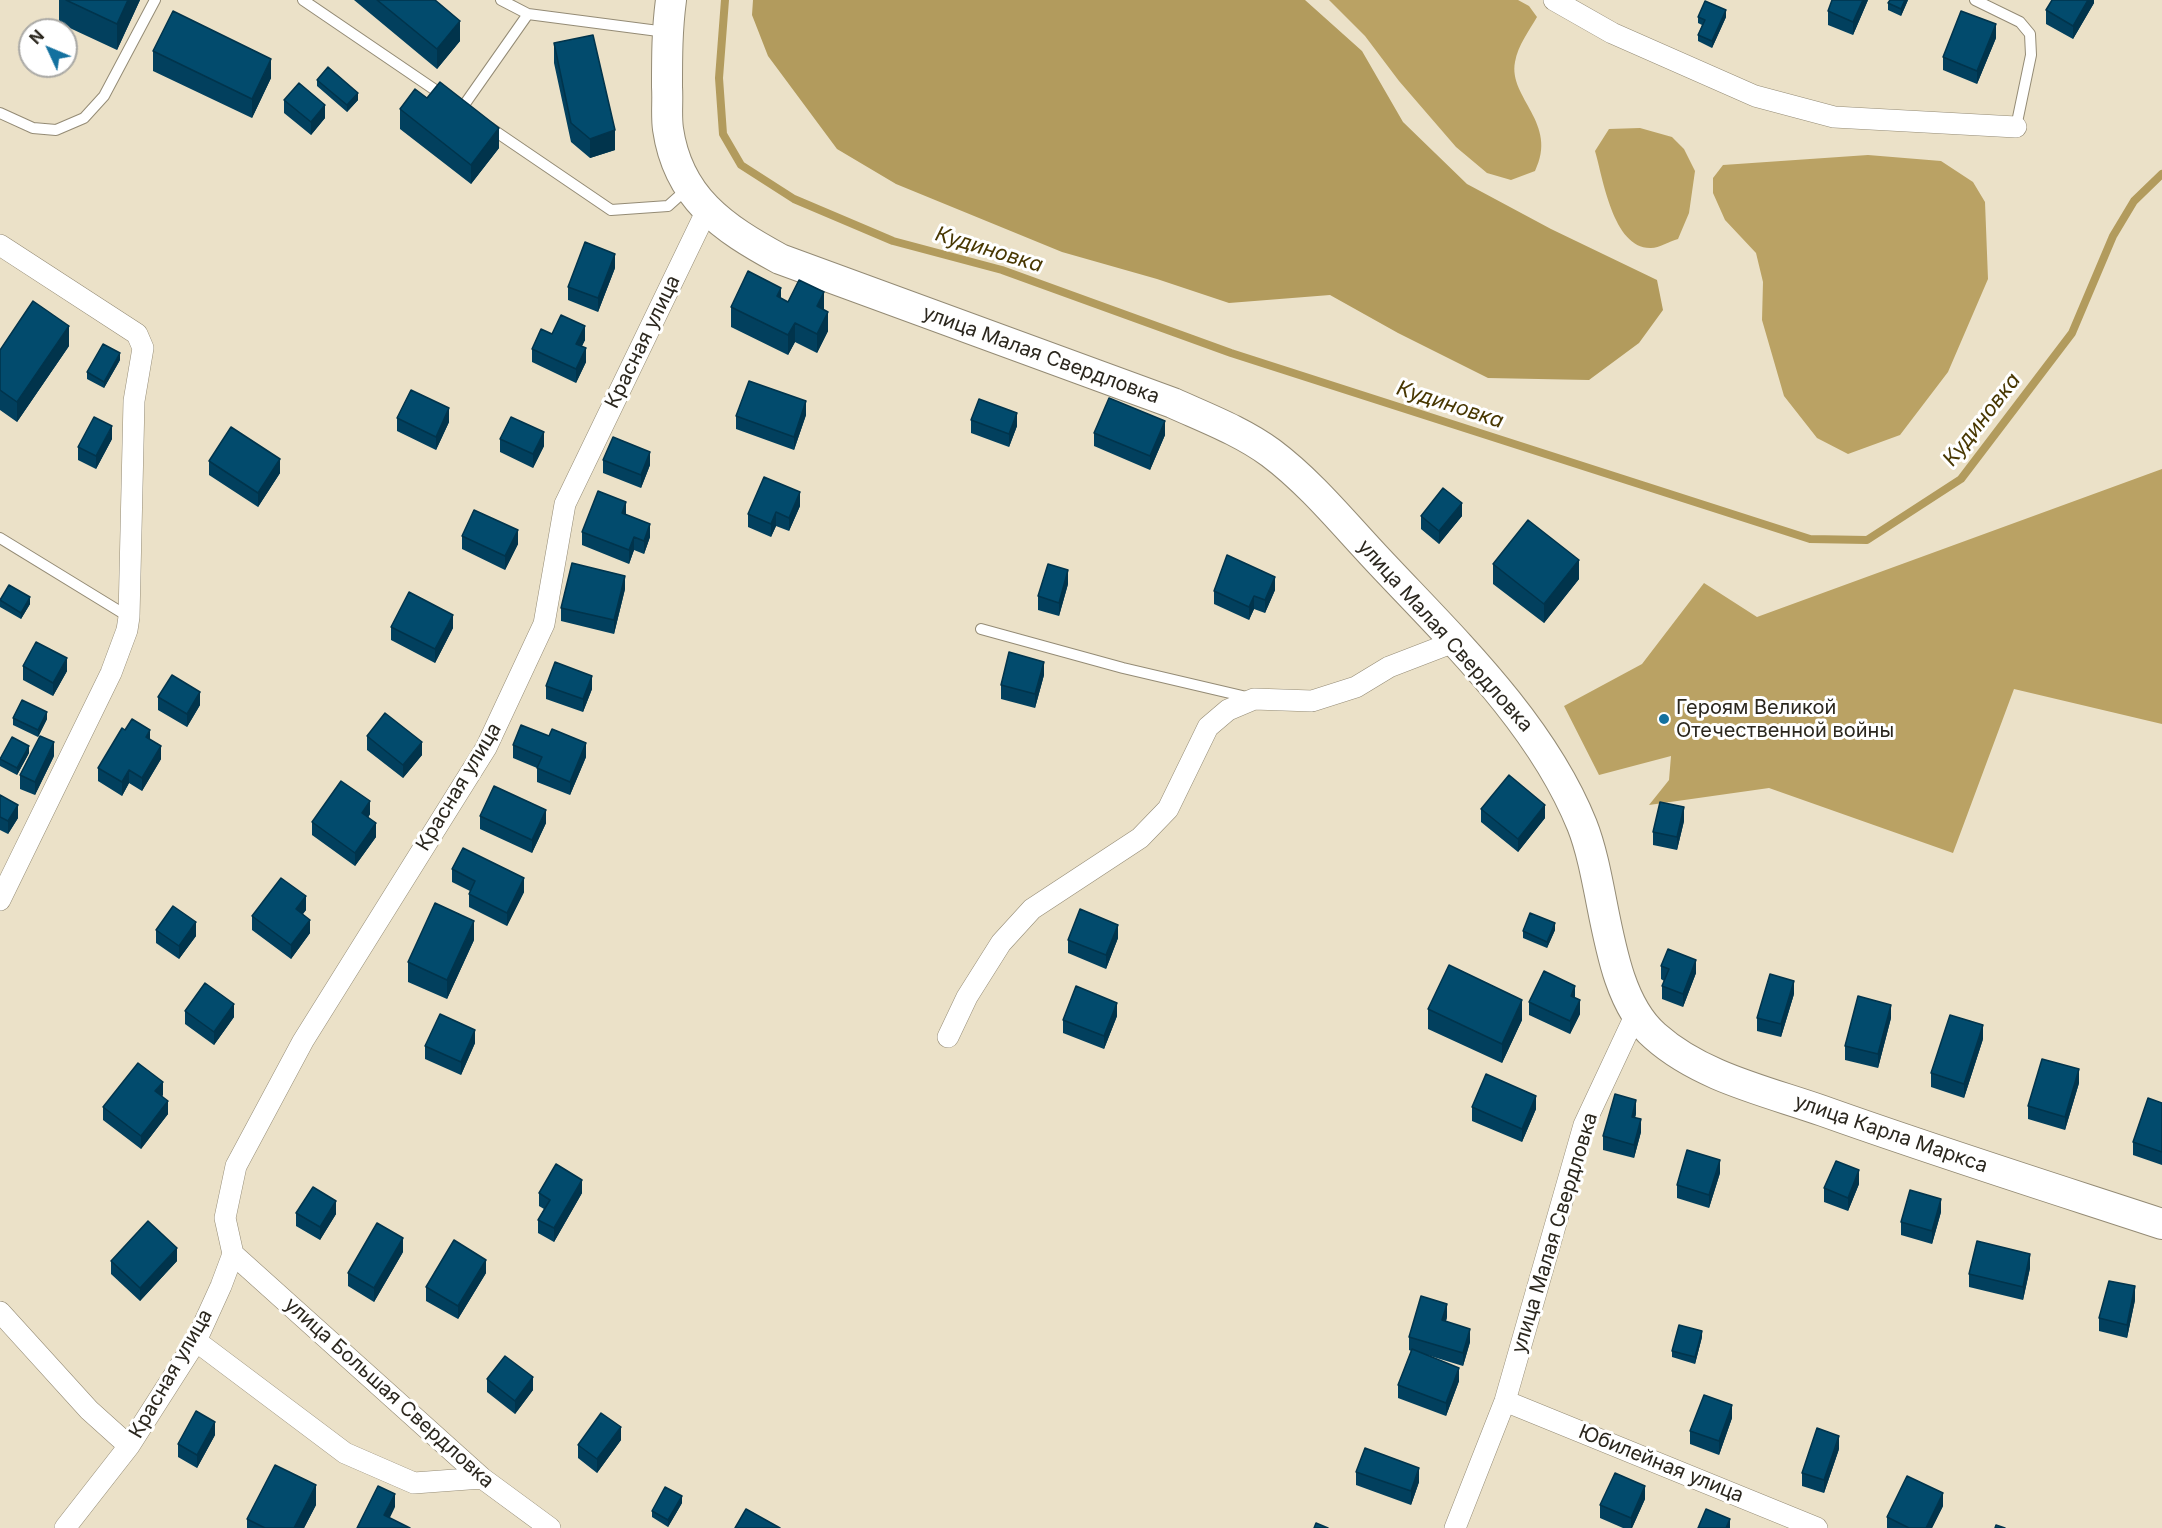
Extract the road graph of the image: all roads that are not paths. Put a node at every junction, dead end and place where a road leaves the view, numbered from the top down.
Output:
1 (155, 0) edge
2 (303, 0) edge
3 (501, 0) edge
4 (671, 0) edge
5 (1554, 0) edge
6 (1975, 0) edge
7 (528, 14) junction
8 (666, 32) junction
9 (0, 113) edge
10 (471, 115) junction
11 (2016, 127) joint
12 (698, 199) junction
13 (0, 245) edge
14 (0, 538) edge
15 (129, 617) junction
16 (981, 629) dead end
17 (1454, 642) junction
18 (1254, 699) junction
19 (0, 900) edge
20 (1635, 1016) junction
21 (948, 1037) dead end
22 (2162, 1224) edge
23 (233, 1254) junction
24 (0, 1312) edge
25 (196, 1341) junction
26 (1505, 1401) junction
27 (129, 1446) junction
28 (482, 1478) junction
29 (65, 1528) edge
30 (550, 1528) edge
31 (1455, 1528) edge
32 (1817, 1528) edge

1 - 9 lane
2 - 10 lane
3 - 7 lane
4 - 8 main road
5 - 11 street
6 - 11 lane
7 - 8 lane
7 - 10 lane
8 - 12 main road
10 - 12 lane
12 - 17 main road, улица Малая Свердловка
12 - 23 street, Красная улица
13 - 15 street
14 - 15 lane
15 - 19 street
16 - 18 lane
17 - 18 street
17 - 20 main road, улица Малая Свердловка
18 - 21 street
20 - 22 main road, улица Карла Маркса
20 - 26 street, улица Малая Свердловка
23 - 25 street, Красная улица
23 - 28 street, улица Большая Свердловка
24 - 27 street
25 - 27 street, Красная улица
25 - 28 street
26 - 31 street, улица Малая Свердловка
26 - 32 street, Юбилейная улица
27 - 29 street, Красная улица
28 - 30 street, улица Большая Свердловка

